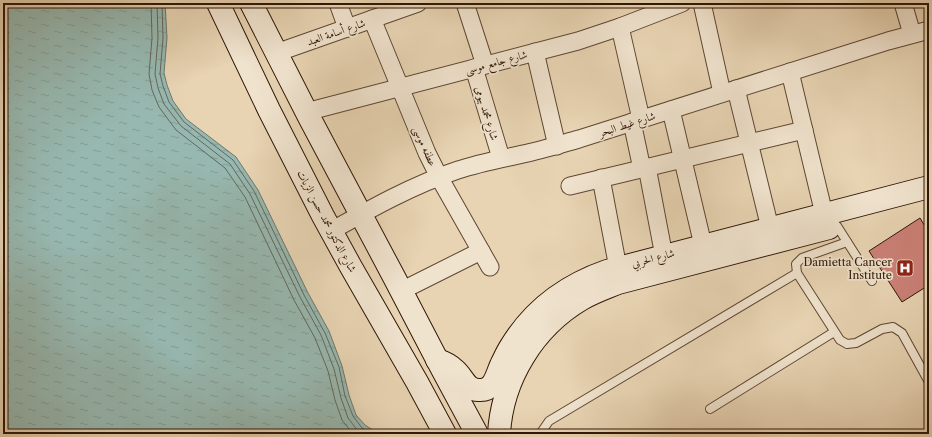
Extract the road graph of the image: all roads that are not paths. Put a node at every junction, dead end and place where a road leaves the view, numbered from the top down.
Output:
1 (218, 3) edge
2 (251, 3) edge
3 (338, 3) edge
4 (418, 3) edge
5 (465, 3) edge
6 (702, 3) edge
7 (903, 3) edge
8 (677, 4) edge
9 (379, 12) edge
10 (620, 27) junction
11 (347, 28) junction
12 (929, 30) edge
13 (912, 34) junction
14 (535, 52) junction
15 (276, 53) junction
16 (479, 67) junction
17 (790, 72) junction
18 (400, 88) junction
19 (729, 91) junction
20 (671, 110) junction
21 (306, 112) junction
22 (637, 120) junction
23 (804, 130) junction
24 (749, 143) junction
25 (557, 146) junction
26 (501, 158) junction
27 (683, 159) junction
28 (644, 168) junction
29 (439, 176) junction
30 (601, 178) junction
31 (570, 186) dead end
32 (929, 187) edge
33 (929, 202) edge
34 (361, 214) junction
35 (836, 227) junction
36 (770, 228) junction
37 (331, 231) junction
38 (703, 245) junction
39 (380, 250) junction
40 (481, 251) junction
41 (664, 256) junction
42 (351, 267) junction
43 (490, 267) dead end
44 (618, 268) junction
45 (797, 272) junction
46 (872, 280) dead end
47 (401, 291) junction
48 (554, 309) junction
49 (834, 332) junction
50 (437, 360) junction
51 (929, 382) edge
52 (710, 409) dead end
53 (445, 434) edge
54 (477, 434) edge
55 (499, 434) edge
56 (540, 434) edge

1 - 37 street, شارع الدكتور محمد حسن الزيات
2 - 15 street
3 - 11 street
4 - 9 street, شارع أسامة العبد
5 - 16 street, شارع محمد بيومى
6 - 19 street
7 - 13 street
8 - 10 street, شارع جامع موسى
9 - 11 street, شارع أسامة العبد
9 - 18 street, عطفه موسى
10 - 14 street, شارع جامع موسى
10 - 22 street
11 - 15 street, شارع أسامة العبد
12 - 13 street, شارع غيط البحر
13 - 17 street, شارع غيط البحر
14 - 16 street, شارع جامع موسى
14 - 25 street
15 - 21 street
16 - 18 street, شارع جامع موسى
16 - 26 street, شارع محمد بيومى
17 - 19 street, شارع غيط البحر
17 - 23 street
18 - 21 street, شارع جامع موسى
18 - 29 street, عطفه موسى
19 - 20 street, شارع غيط البحر
19 - 24 street
20 - 22 street, شارع غيط البحر
20 - 27 street
21 - 34 street
22 - 25 street, شارع غيط البحر
22 - 28 street
23 - 24 street
23 - 35 street
24 - 27 street
24 - 36 street
25 - 26 street, شارع غيط البحر
26 - 29 street, شارع غيط البحر
27 - 28 street
27 - 38 street
28 - 30 street
28 - 41 street
29 - 34 street, شارع غيط البحر
29 - 40 street, عطفه موسى
30 - 31 street
30 - 44 street
32 - 35 street, شارع الحربي
33 - 35 street, شارع الحربي
34 - 37 street, شارع غيط البحر
34 - 39 street
35 - 36 street, شارع الحربي
35 - 45 lane
35 - 46 lane
35 - 48 street, شارع الحربي
36 - 38 street, شارع الحربي
37 - 42 street, شارع الدكتور محمد حسن الزيات
38 - 41 street, شارع الحربي
39 - 42 street
39 - 47 street
40 - 43 street, عطفه موسى
40 - 47 street
41 - 44 street, شارع الحربي
42 - 53 street, شارع الدكتور محمد حسن الزيات
44 - 48 street, شارع الحربي
45 - 49 lane
45 - 56 lane
47 - 50 street
48 - 50 street, شارع الحربي
48 - 55 street, شارع الحربي
49 - 51 lane
49 - 52 lane
50 - 54 street

